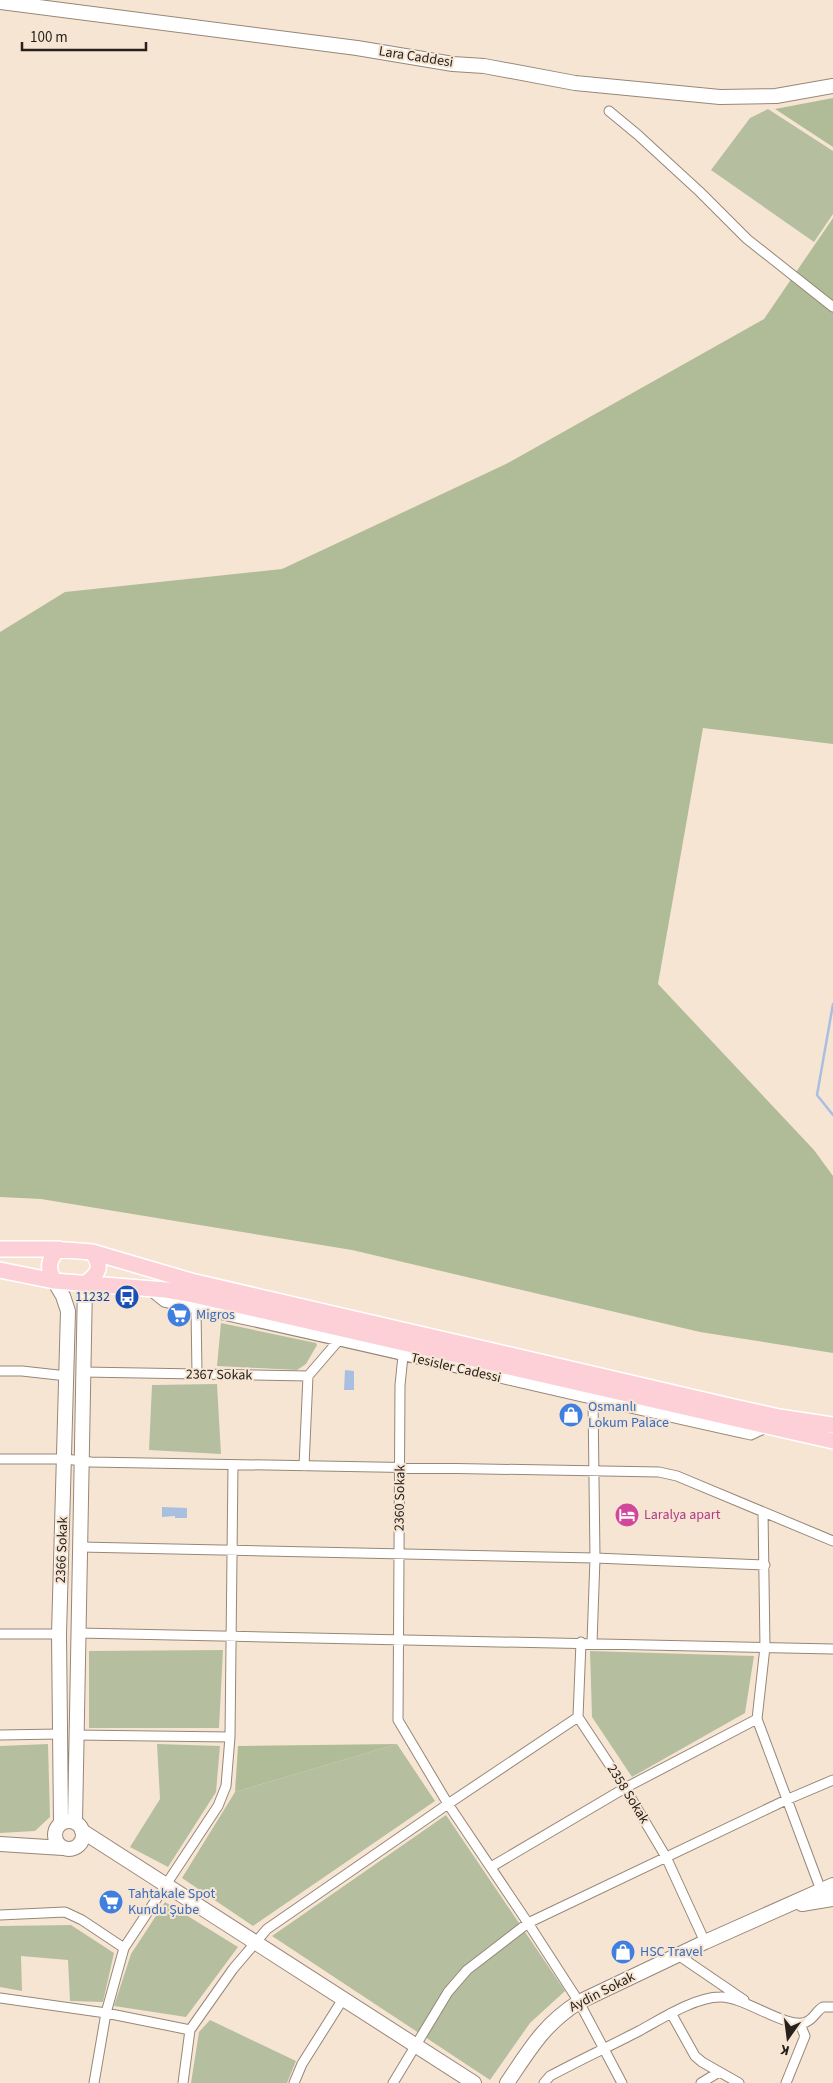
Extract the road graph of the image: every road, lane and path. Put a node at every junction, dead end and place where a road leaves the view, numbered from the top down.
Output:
1 (0, 2) edge
2 (833, 86) edge
3 (609, 111) dead end
4 (833, 306) edge
5 (0, 1249) edge
6 (59, 1249) junction
7 (92, 1252) junction
8 (0, 1270) edge
9 (26, 1275) junction
10 (0, 1276) edge
11 (54, 1281) junction
12 (85, 1284) junction
13 (147, 1288) junction
14 (196, 1309) junction
15 (339, 1340) junction
16 (403, 1356) junction
17 (0, 1371) edge
18 (83, 1372) junction
19 (197, 1374) junction
20 (67, 1376) junction
21 (308, 1376) junction
22 (593, 1400) junction
23 (833, 1425) edge
24 (768, 1427) junction
25 (831, 1441) edge
26 (0, 1458) edge
27 (65, 1459) junction
28 (81, 1461) junction
29 (233, 1465) junction
30 (304, 1466) junction
31 (400, 1468) junction
32 (595, 1472) junction
33 (763, 1512) junction
34 (833, 1541) edge
35 (80, 1547) junction
36 (233, 1551) junction
37 (399, 1554) junction
38 (595, 1558) junction
39 (765, 1565) junction
40 (78, 1633) junction
41 (0, 1634) edge
42 (59, 1634) junction
43 (232, 1636) junction
44 (397, 1640) junction
45 (582, 1642) junction
46 (592, 1643) junction
47 (765, 1647) junction
48 (833, 1648) edge
49 (578, 1717) junction
50 (757, 1719) junction
51 (59, 1734) junction
52 (0, 1735) edge
53 (76, 1735) junction
54 (230, 1737) junction
55 (833, 1780) edge
56 (625, 1788) junction
57 (786, 1800) junction
58 (448, 1804) junction
59 (68, 1827) junction
60 (0, 1844) edge
61 (22, 1846) junction
62 (70, 1847) junction
63 (116, 1854) junction
64 (666, 1857) junction
65 (491, 1867) junction
66 (833, 1877) edge
67 (165, 1886) junction
68 (818, 1886) junction
69 (833, 1886) edge
70 (833, 1899) edge
71 (779, 1908) junction
72 (0, 1915) edge
73 (528, 1923) junction
74 (705, 1942) junction
75 (255, 1943) junction
76 (124, 1948) junction
77 (678, 1955) junction
78 (0, 1998) edge
79 (343, 1999) junction
80 (580, 2002) junction
81 (752, 2005) junction
82 (833, 2007) edge
83 (106, 2012) junction
84 (671, 2013) junction
85 (800, 2024) junction
86 (190, 2030) junction
87 (416, 2046) junction
88 (603, 2048) junction
89 (719, 2072) junction
90 (94, 2083) edge
91 (183, 2083) edge
92 (294, 2083) edge
93 (393, 2083) edge
94 (474, 2083) edge
95 (507, 2083) edge
96 (544, 2083) edge
97 (622, 2083) edge
98 (701, 2083) edge
99 (739, 2083) edge
100 (786, 2083) edge

1 - 2 street, Lara Caddesi
3 - 4 street
5 - 6 main road
6 - 7 main road
6 - 11 main road
7 - 12 main road
7 - 23 main road
8 - 9 main road
9 - 10 street
9 - 11 main road
11 - 12 main road
11 - 20 street, 2366 Sokak
12 - 13 main road
12 - 18 street, 2366 Sokak
13 - 14 street, Tesisler Cadessi
13 - 24 main road
14 - 15 street, Tesisler Cadessi
14 - 19 street
15 - 16 street, Tesisler Cadessi
15 - 21 street
16 - 22 street, Tesisler Cadessi
16 - 31 street, 2360 Sokak
17 - 20 street
18 - 19 street, 2367 Sokak
18 - 28 street, 2366 Sokak
19 - 21 street, 2367 Sokak
20 - 27 street, 2366 Sokak
21 - 30 street
22 - 24 street, Tesisler Cadessi
22 - 32 street
24 - 25 main road
26 - 27 street
27 - 28 street
27 - 42 street, 2366 Sokak
28 - 29 street
28 - 35 street, 2366 Sokak
29 - 30 street
29 - 36 street
30 - 31 street
31 - 32 street
31 - 37 street, 2360 Sokak
32 - 33 street
32 - 38 street
33 - 34 street
33 - 39 street
35 - 36 street
35 - 40 street, 2366 Sokak
36 - 37 street
36 - 43 street
37 - 38 street
37 - 44 street, 2360 Sokak
38 - 39 street
38 - 46 street
39 - 47 street
40 - 43 street
40 - 53 street, 2366 Sokak
41 - 42 street
42 - 51 street, 2366 Sokak
43 - 44 street
43 - 54 street
44 - 45 street
44 - 58 street, 2360 Sokak
45 - 46 street
45 - 49 street
46 - 47 street
47 - 48 street
47 - 50 street
49 - 56 street, 2358 Sokak
49 - 58 street
50 - 56 street
50 - 57 street
51 - 52 street
51 - 59 street, 2366 Sokak
53 - 54 street
53 - 59 street, 2366 Sokak
54 - 67 street
55 - 57 street
56 - 64 street, 2358 Sokak
56 - 65 street
57 - 64 street
57 - 68 street
58 - 65 street, 2360 Sokak
58 - 75 street
59 - 61 street
59 - 62 street
59 - 62 street
59 - 63 street
60 - 61 street
61 - 62 street
62 - 63 street
63 - 67 street
64 - 73 street
64 - 74 street, 2358 Sokak
65 - 73 street, 2360 Sokak
66 - 68 street
67 - 75 street
67 - 76 street
68 - 71 street
69 - 71 street, Aydin Sokak
70 - 71 street
71 - 74 street, Aydin Sokak
72 - 76 street
73 - 80 street, 2360 Sokak
73 - 87 street
74 - 77 street, Aydin Sokak
75 - 79 street
75 - 86 street
76 - 83 street
77 - 80 street, Aydin Sokak
77 - 81 street
78 - 83 street
79 - 87 street
79 - 92 street
80 - 88 street, 2360 Sokak
80 - 95 street, Aydin Sokak
81 - 84 street
81 - 85 street
82 - 85 street
83 - 86 street
83 - 90 street
84 - 88 street
84 - 89 street
85 - 100 street
86 - 91 street
87 - 93 street
87 - 94 street
88 - 96 street
88 - 97 street, 2360 Sokak
89 - 98 street
89 - 99 street

